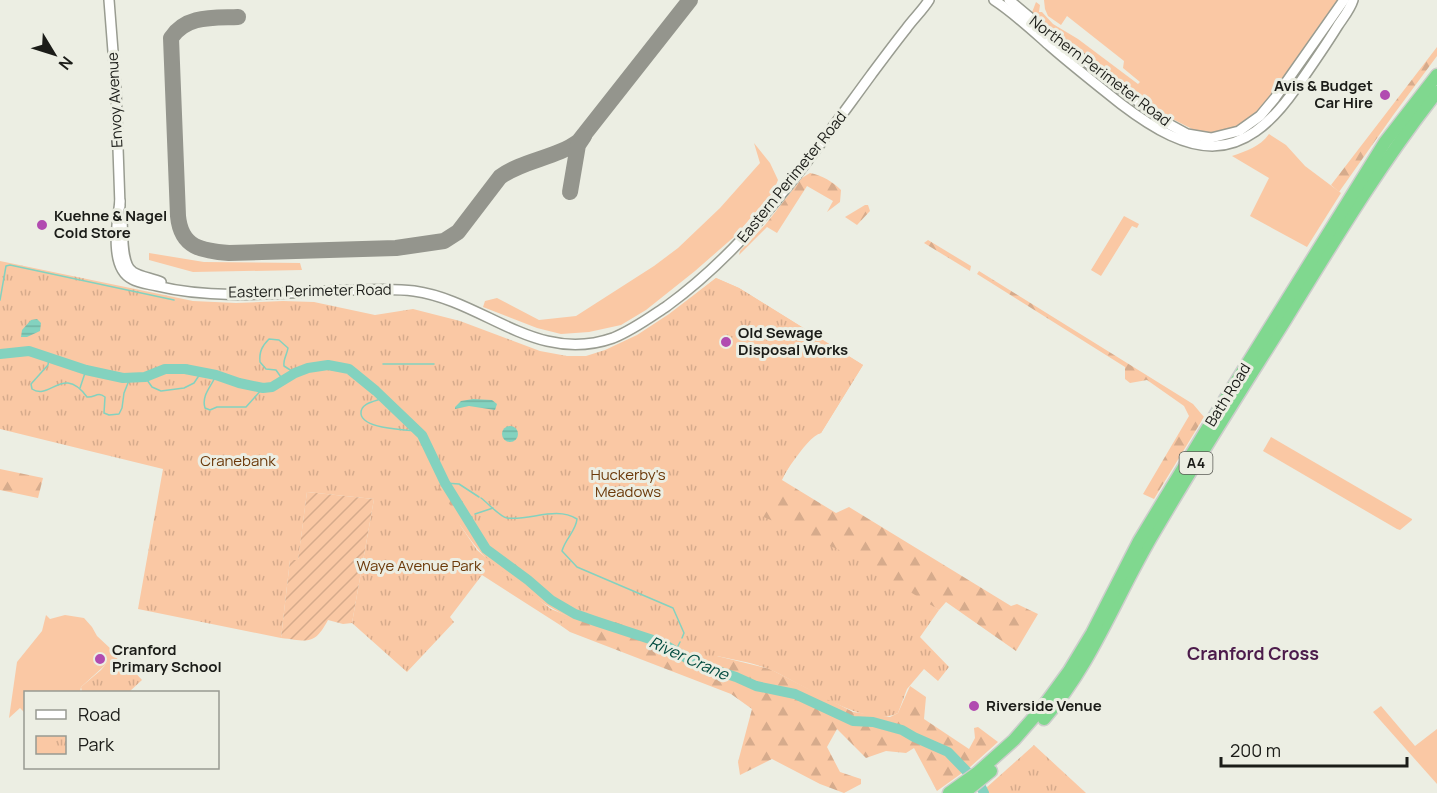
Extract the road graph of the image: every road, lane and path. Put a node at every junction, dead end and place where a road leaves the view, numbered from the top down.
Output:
1 (109, 0) edge
2 (938, 0) edge
3 (994, 0) edge
4 (1009, 0) edge
5 (1344, 0) edge
6 (1353, 0) edge
7 (928, 2) edge
8 (1437, 75) edge
9 (1437, 92) edge
10 (123, 266) joint
11 (979, 776) junction
12 (957, 791) edge

1 - 10 street, Envoy Avenue
2 - 7 street
3 - 6 street, Northern Perimeter Road
4 - 5 street, Northern Perimeter Road
7 - 10 street, Eastern Perimeter Road
8 - 11 highway, Bath Road / A4
9 - 11 highway, Bath Road / A4
11 - 12 highway, Bath Road / A4

